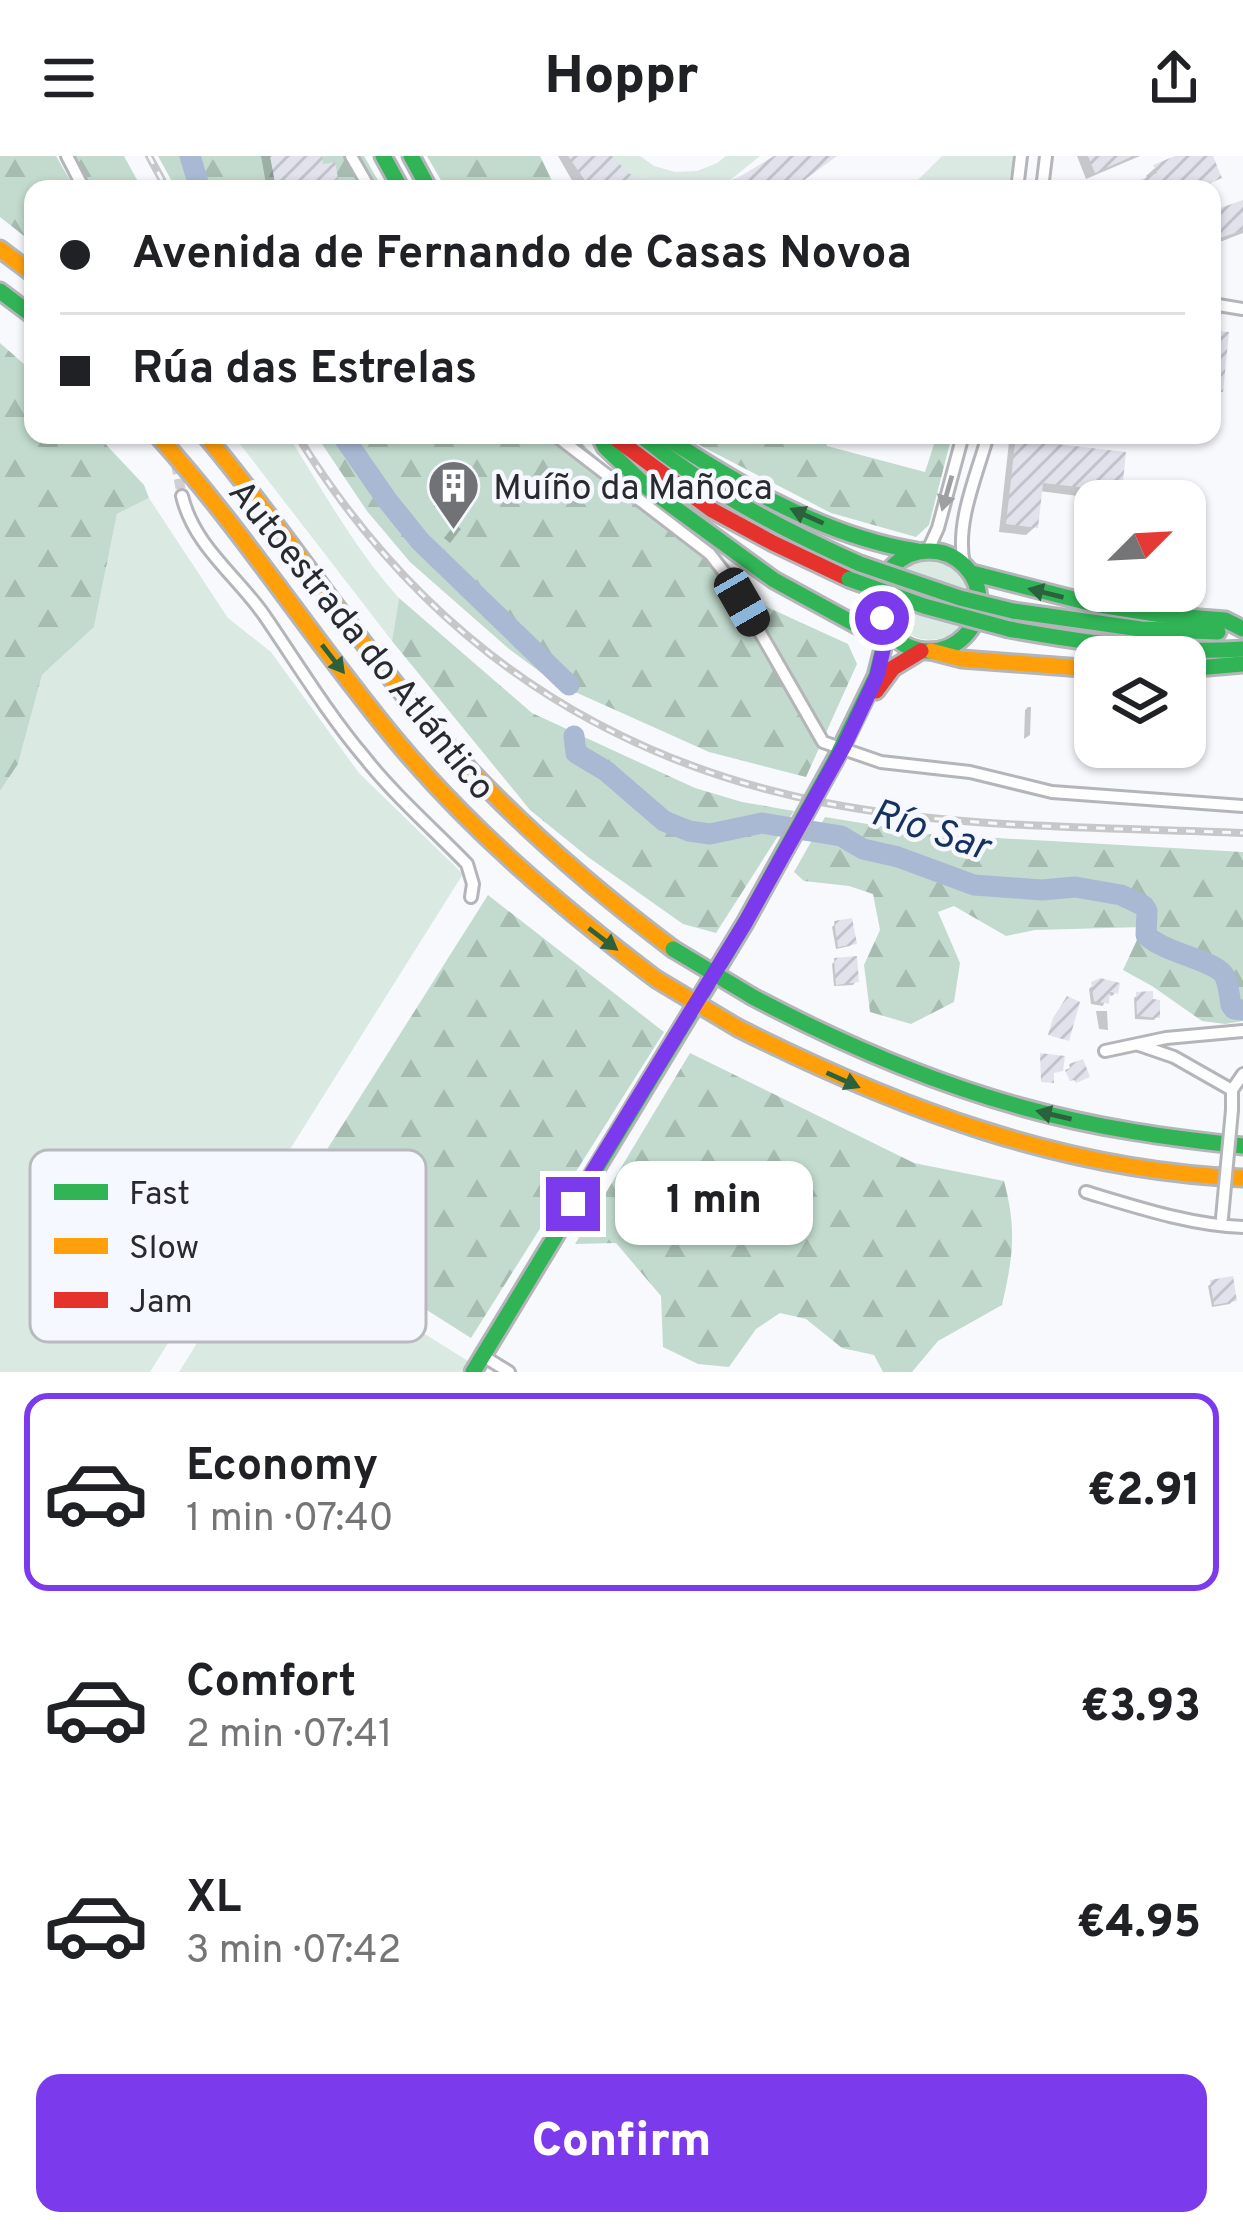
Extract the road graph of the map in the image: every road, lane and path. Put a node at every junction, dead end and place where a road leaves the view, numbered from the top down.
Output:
1 (0, 249) edge
2 (24, 267) edge
3 (0, 291) edge
4 (24, 309) edge
5 (166, 444) edge
6 (212, 444) edge
7 (567, 444) edge
8 (604, 444) edge
9 (622, 444) edge
10 (652, 444) edge
11 (677, 444) edge
12 (961, 444) edge
13 (986, 444) edge
14 (182, 496) tunnel mouth
15 (923, 551) junction
16 (968, 569) junction
17 (888, 628) junction
18 (1243, 630) edge
19 (1243, 649) edge
20 (926, 651) junction
21 (1209, 652) junction
22 (1243, 662) edge
23 (1206, 666) edge
24 (1074, 667) edge
25 (860, 713) junction
26 (838, 755) junction
27 (1243, 806) edge
28 (471, 897) dead end
29 (1243, 1031) edge
30 (1136, 1044) junction
31 (1105, 1052) dead end
32 (1243, 1074) edge
33 (1232, 1090) junction
34 (1243, 1134) edge
35 (1168, 1138) junction
36 (1243, 1146) edge
37 (1243, 1178) edge
38 (1086, 1192) dead end
39 (1222, 1222) junction
40 (1243, 1227) edge
41 (483, 1356) junction
42 (473, 1372) edge
43 (509, 1372) edge

1 - 2 main road
3 - 4 main road
5 -> 37 main road, Autoestrada do Atlántico, bridge
35 -> 6 main road, Autoestrada do Atlántico, bridge
7 - 26 street
8 - 17 main road
9 - 21 main road, bridge
10 - 18 main road, bridge
15 -> 11 main road
12 -> 15 street
13 - 16 street
14 - 28 street
15 - 16 main road
15 - 17 main road
18 -> 16 main road
16 - 20 main road
17 - 20 main road
17 - 25 main road
19 - 21 main road
20 - 24 main road
20 - 25 main road
21 - 22 main road
22 - 23 main road
25 - 26 main road
26 - 27 street
26 - 41 main road, bridge
29 - 30 street
30 - 31 street
30 - 33 street
32 - 33 street
33 - 39 street, bridge
34 - 35 main road
35 - 36 main road, Autoestrada do Atlántico
38 - 39 street
39 - 40 street
41 - 42 main road
41 - 43 street

